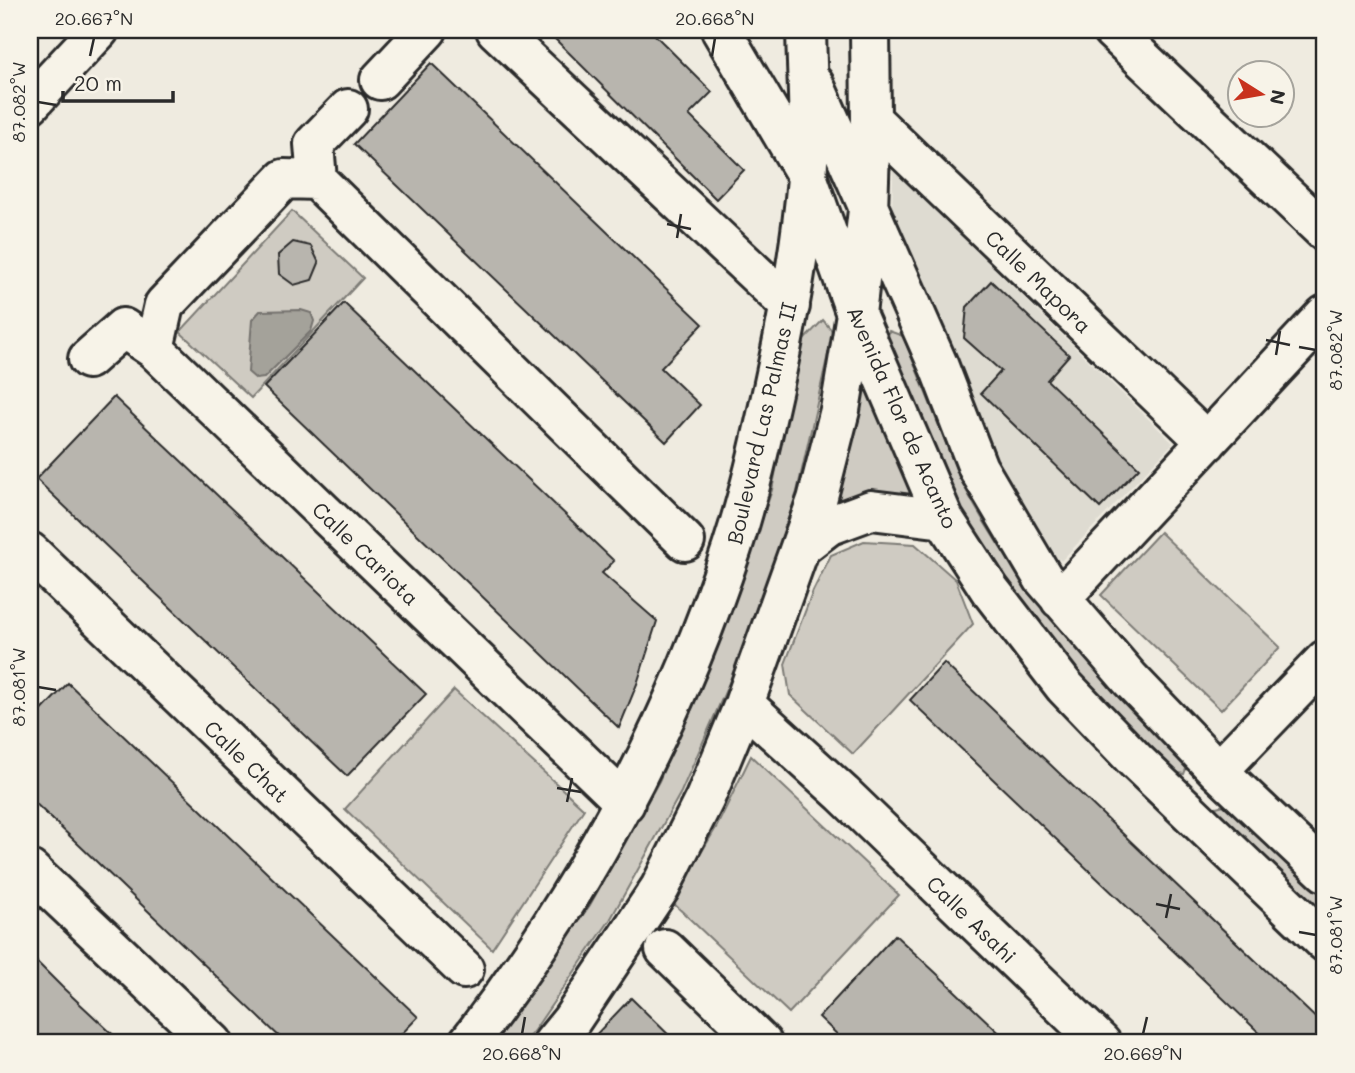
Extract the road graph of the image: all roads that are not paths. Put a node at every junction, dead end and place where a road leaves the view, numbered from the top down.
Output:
1 (99, 30) edge
2 (428, 30) edge
3 (496, 30) edge
4 (721, 30) edge
5 (781, 30) edge
6 (870, 30) edge
7 (1112, 30) edge
8 (806, 48) edge
9 (380, 80) dead end
10 (30, 104) edge
11 (348, 109) dead end
12 (871, 119) junction
13 (807, 176) junction
14 (317, 180) junction
15 (868, 210) junction
16 (1325, 232) edge
17 (789, 306) junction
18 (856, 314) junction
19 (1325, 315) edge
20 (154, 349) junction
21 (88, 359) dead end
22 (1208, 442) junction
23 (944, 519) junction
24 (685, 541) dead end
25 (802, 546) junction
26 (30, 552) edge
27 (1060, 598) junction
28 (1325, 660) edge
29 (744, 704) junction
30 (1218, 771) junction
31 (625, 803) junction
32 (30, 870) edge
33 (1325, 872) edge
34 (1325, 942) edge
35 (665, 949) dead end
36 (464, 970) dead end
37 (213, 1043) edge
38 (468, 1043) edge
39 (553, 1043) edge
40 (762, 1043) edge
41 (1101, 1043) edge

1 - 10 street
2 - 9 street
3 - 17 street
4 - 13 street, Avenida Flor de Acanto
5 - 8 street
6 - 12 street
7 - 16 street
8 - 13 street, Boulevard Las Palmas II
8 - 15 street
11 - 14 street
12 - 15 street
12 - 22 street, Calle Mapora
13 - 17 street, Boulevard Las Palmas II
13 - 18 street, Avenida Flor de Acanto
14 - 20 street
14 - 24 street
15 - 18 street
15 - 27 street
17 - 31 street, Boulevard Las Palmas II
18 - 23 street, Avenida Flor de Acanto
18 - 25 street
19 - 22 street
20 - 21 street, Calle Cariota
20 - 31 street, Calle Cariota
22 - 27 street
23 - 25 street
23 - 34 street, Avenida Flor de Acanto
25 - 29 street
26 - 36 street, Calle Chat
27 - 30 street
28 - 30 street
29 - 39 street
29 - 41 street, Calle Asahi
30 - 33 street
31 - 38 street, Boulevard Las Palmas II
32 - 37 street
35 - 40 street

